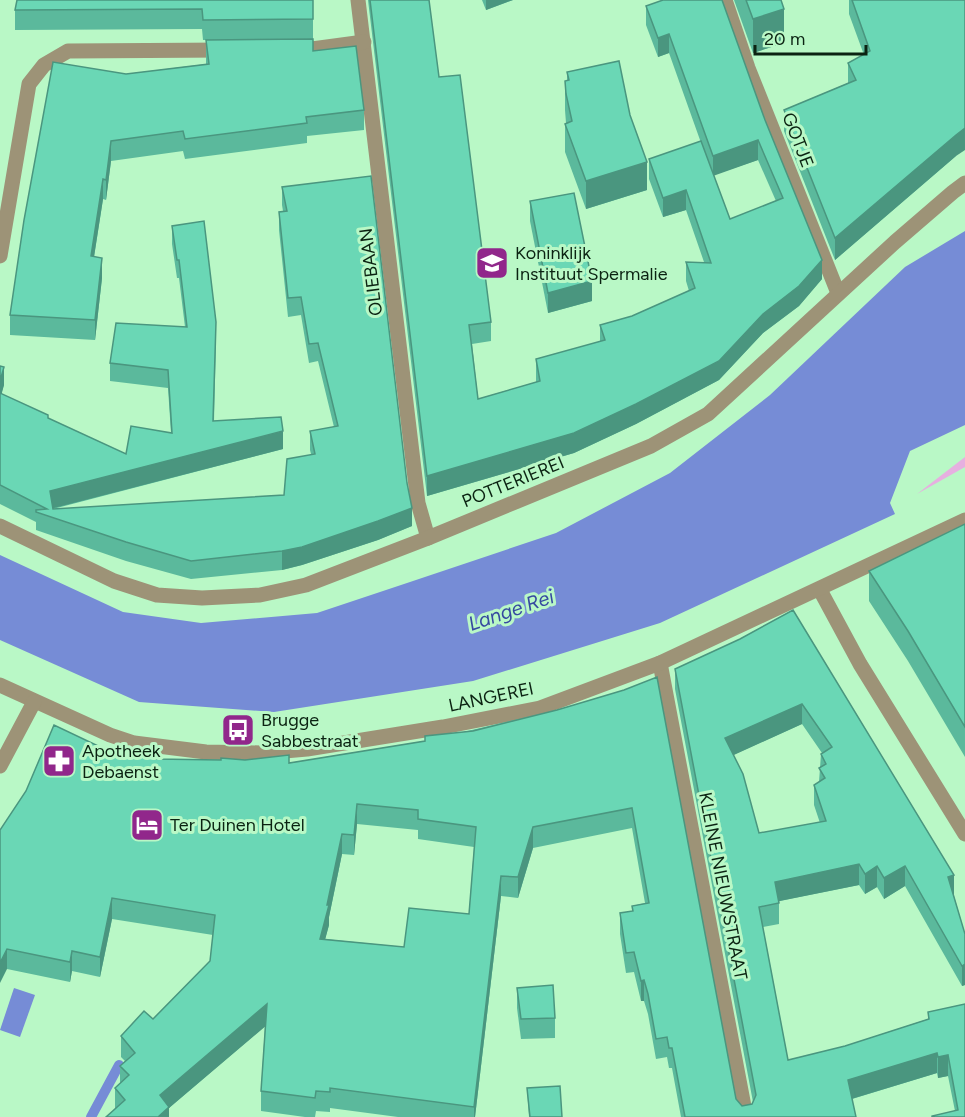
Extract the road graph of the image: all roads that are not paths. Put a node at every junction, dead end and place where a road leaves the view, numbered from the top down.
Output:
1 (358, 0) edge
2 (725, 0) edge
3 (364, 42) junction
4 (277, 49) edge
5 (242, 50) edge
6 (965, 183) edge
7 (0, 256) edge
8 (838, 293) junction
9 (965, 520) edge
10 (0, 526) edge
11 (428, 537) junction
12 (820, 590) junction
13 (660, 663) junction
14 (0, 686) edge
15 (33, 702) junction
16 (0, 766) edge
17 (965, 834) edge
18 (746, 1117) edge

1 - 3 street, OLIEBAAN
2 - 8 street, GOTJE
3 - 4 street
3 - 11 street, OLIEBAAN
5 - 7 street
6 - 8 street, POTTERIEREI
8 - 11 street, POTTERIEREI
9 - 12 street, LANGEREI
10 - 11 street, POTTERIEREI
12 - 13 street, LANGEREI
12 - 17 street
13 - 15 street, LANGEREI
13 - 18 street, KLEINE NIEUWSTRAAT
14 - 15 street, LANGEREI
15 - 16 street

